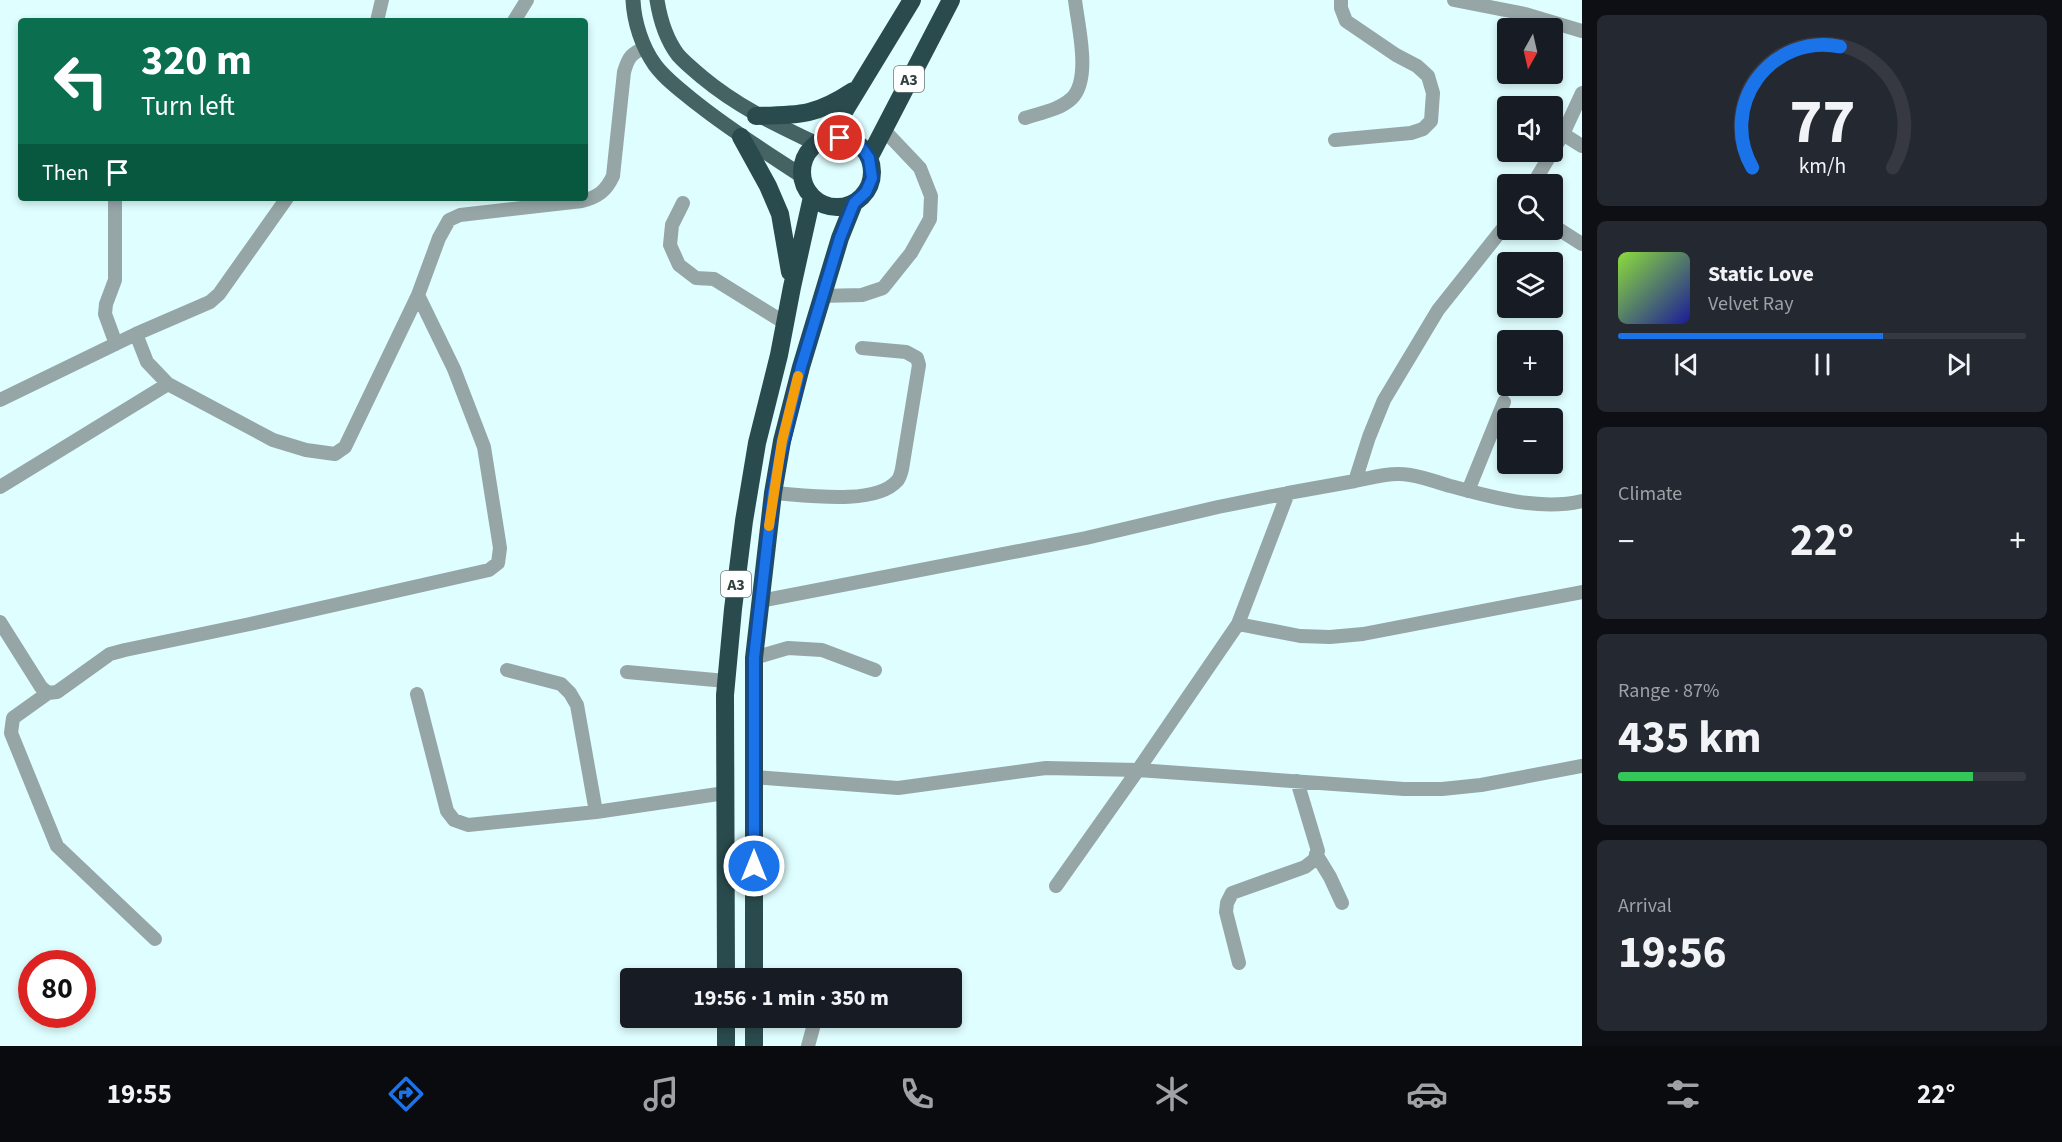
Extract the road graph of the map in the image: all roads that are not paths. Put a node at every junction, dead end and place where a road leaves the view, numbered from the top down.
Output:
1 (382, 0) edge
2 (527, 0) edge
3 (633, 0) edge
4 (657, 0) edge
5 (912, 0) edge
6 (951, 0) edge
7 (1076, 0) edge
8 (1341, 0) edge
9 (1455, 0) edge
10 (377, 18) edge
11 (516, 18) edge
12 (1582, 31) edge
13 (645, 48) junction
14 (860, 87) junction
15 (1582, 93) edge
16 (756, 116) junction
17 (1024, 118) dead end
18 (883, 129) junction
19 (1563, 134) joint
20 (741, 137) junction
21 (1335, 140) dead end
22 (822, 141) junction
23 (1582, 146) edge
24 (869, 158) junction
25 (802, 176) junction
26 (812, 197) junction
27 (588, 200) edge
28 (115, 201) edge
29 (285, 201) edge
30 (582, 201) edge
31 (683, 203) dead end
32 (854, 203) junction
33 (1563, 232) edge
34 (1497, 236) edge
35 (1582, 244) edge
36 (792, 287) junction
37 (418, 295) junction
38 (821, 296) junction
39 (785, 323) junction
40 (136, 334) junction
41 (116, 344) junction
42 (862, 348) dead end
43 (168, 384) junction
44 (0, 400) edge
45 (1504, 402) dead end
46 (1355, 481) junction
47 (0, 487) edge
48 (1468, 491) junction
49 (773, 493) junction
50 (1288, 493) junction
51 (1582, 501) edge
52 (1582, 592) edge
53 (760, 601) junction
54 (0, 622) edge
55 (1238, 624) junction
56 (754, 658) junction
57 (507, 670) dead end
58 (875, 670) dead end
59 (627, 672) dead end
60 (726, 681) junction
61 (48, 693) junction
62 (417, 694) dead end
63 (1582, 766) edge
64 (1138, 770) junction
65 (754, 777) junction
66 (1297, 781) junction
67 (725, 793) junction
68 (596, 812) junction
69 (1316, 854) junction
70 (1056, 886) dead end
71 (1342, 903) dead end
72 (155, 939) dead end
73 (1239, 963) dead end
74 (726, 968) edge
75 (754, 968) edge
76 (726, 1028) edge
77 (754, 1028) edge
78 (813, 1028) edge
79 (726, 1046) edge
80 (754, 1046) edge
81 (808, 1046) edge

1 - 10 street
2 - 11 street
3 - 13 main road
4 - 16 main road
5 - 14 highway, A3
6 - 18 highway, A3
7 - 17 street
8 - 21 street
9 - 12 street
13 - 20 main road
13 - 27 street
14 - 16 highway
14 - 22 highway, A3
15 - 19 street
16 - 22 main road
18 - 24 highway, A3
18 - 38 street
19 - 23 street
20 - 25 main road
20 - 36 highway
22 - 24 highway
22 - 25 highway
24 - 32 highway
25 - 26 highway
26 - 32 highway
26 - 36 highway, A3
28 - 41 street
29 - 40 street
30 - 37 street
31 - 39 street
32 - 38 highway, A3
33 - 35 street
34 - 46 street
36 - 39 highway, A3
37 - 43 street
37 - 61 street
38 - 49 highway, A3
39 - 60 highway, A3
40 - 41 street
40 - 43 street
41 - 44 street
42 - 49 street
43 - 47 street
45 - 48 street
46 - 48 street
46 - 50 street
48 - 51 street
49 - 53 highway, A3
50 - 53 street
50 - 55 street
52 - 55 street
53 - 56 highway, A3
54 - 61 street
55 - 64 street
56 - 58 street
56 - 65 highway, A3
57 - 68 street
59 - 60 street
60 - 67 highway, A3
61 - 72 street
62 - 68 street
63 - 66 street
64 - 65 street
64 - 66 street
64 - 70 street
65 - 75 highway, A3
66 - 69 street
67 - 68 street
67 - 74 highway, A3
69 - 71 street
69 - 73 street
76 - 79 highway
77 - 80 highway
78 - 81 street

